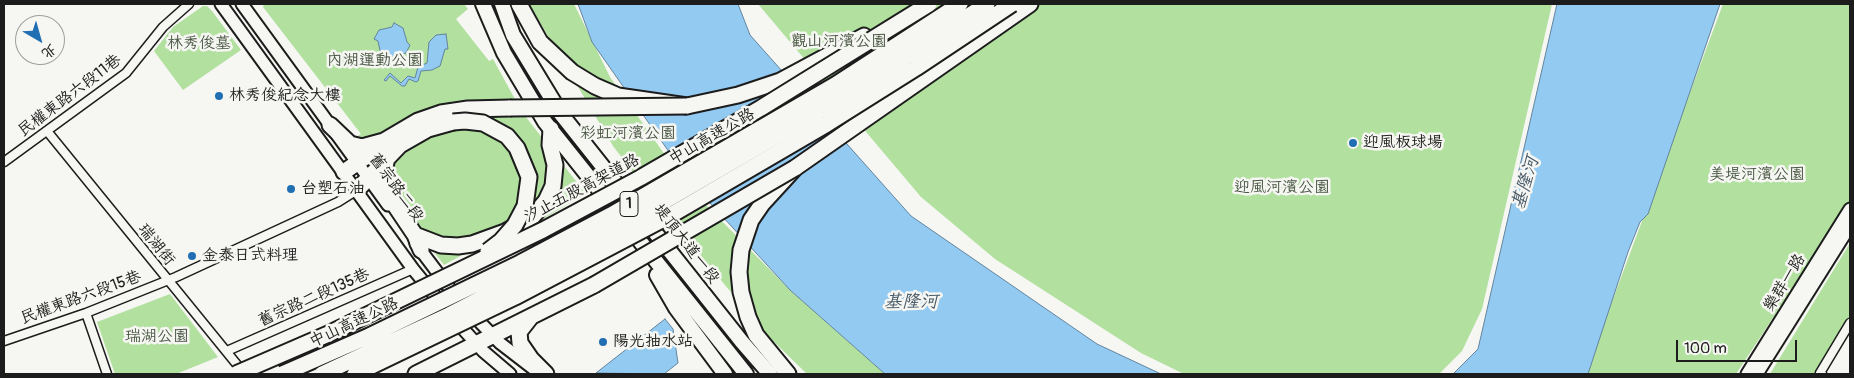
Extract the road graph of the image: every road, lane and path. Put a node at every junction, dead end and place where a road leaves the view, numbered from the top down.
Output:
1 (189, 4) edge
2 (221, 4) edge
3 (242, 4) edge
4 (483, 4) edge
5 (502, 4) edge
6 (519, 4) edge
7 (923, 4) edge
8 (929, 4) edge
9 (960, 4) edge
10 (987, 4) edge
11 (1012, 4) edge
12 (1030, 4) edge
13 (687, 106) junction
14 (330, 125) junction
15 (551, 129) junction
16 (47, 131) junction
17 (394, 136) junction
18 (387, 158) junction
19 (4, 162) edge
20 (358, 163) junction
21 (795, 168) junction
22 (344, 172) junction
23 (368, 177) junction
24 (357, 190) junction
25 (1850, 209) edge
26 (1850, 226) edge
27 (630, 230) junction
28 (415, 235) junction
29 (420, 250) junction
30 (413, 269) junction
31 (444, 280) junction
32 (167, 281) junction
33 (86, 313) junction
34 (537, 313) junction
35 (1850, 324) edge
36 (492, 336) junction
37 (4, 340) edge
38 (476, 344) junction
39 (227, 351) junction
40 (107, 374) edge
41 (236, 374) edge
42 (245, 374) edge
43 (282, 374) edge
44 (322, 374) edge
45 (355, 374) edge
46 (416, 374) edge
47 (510, 374) edge
48 (542, 374) edge
49 (546, 374) edge
50 (725, 374) edge
51 (746, 374) edge
52 (770, 374) edge
53 (788, 374) edge
54 (1747, 374) edge
55 (1757, 374) edge
56 (1822, 374) edge

1 - 16 street, 民權東路六段11巷
2 - 22 main road, 舊宗路二段
3 - 14 main road, 舊宗路二段
4 - 15 highway
5 - 52 highway, 堤頂大道一段
6 - 13 highway, bridge
7 - 13 highway, bridge
8 - 31 highway, 汐止五股高架道路 / 1, bridge
9 - 43 highway, 中山高速公路 / 1, bridge
10 - 44 highway, 中山高速公路 / 1, bridge
11 - 45 highway, 1, bridge
12 - 21 highway
13 - 17 highway, bridge
14 - 17 highway
14 - 20 main road, 舊宗路二段
15 - 27 highway
15 - 28 highway
16 - 19 street, 民權東路六段11巷
16 - 32 street, 瑞湖街
17 - 20 highway
18 - 23 highway
18 - 28 highway
18 - 31 highway, bridge
20 - 22 highway
20 - 23 main road, 舊宗路二段
21 - 34 highway, bridge
21 - 53 highway, bridge
22 - 24 main road, 舊宗路二段
23 - 24 highway
23 - 29 main road, 舊宗路二段
24 - 30 main road, 舊宗路二段
24 - 32 street, 民權東路六段15巷
25 - 54 main road, 樂群一路
26 - 55 main road, 樂群一路
27 - 50 highway
27 - 51 highway
28 - 29 highway
29 - 36 main road, 舊宗路二段
30 - 38 main road, 舊宗路二段
30 - 39 street, 舊宗路二段135巷
31 - 41 highway, 汐止五股高架道路 / 1, bridge
32 - 33 street, 民權東路六段15巷
32 - 39 street, 瑞湖街
33 - 37 street, 民權東路六段15巷
33 - 40 street
34 - 36 highway
34 - 49 highway
35 - 56 street
36 - 38 highway
36 - 48 main road, 舊宗路二段
38 - 46 highway
38 - 47 main road, 舊宗路二段
39 - 42 street, 瑞湖街

